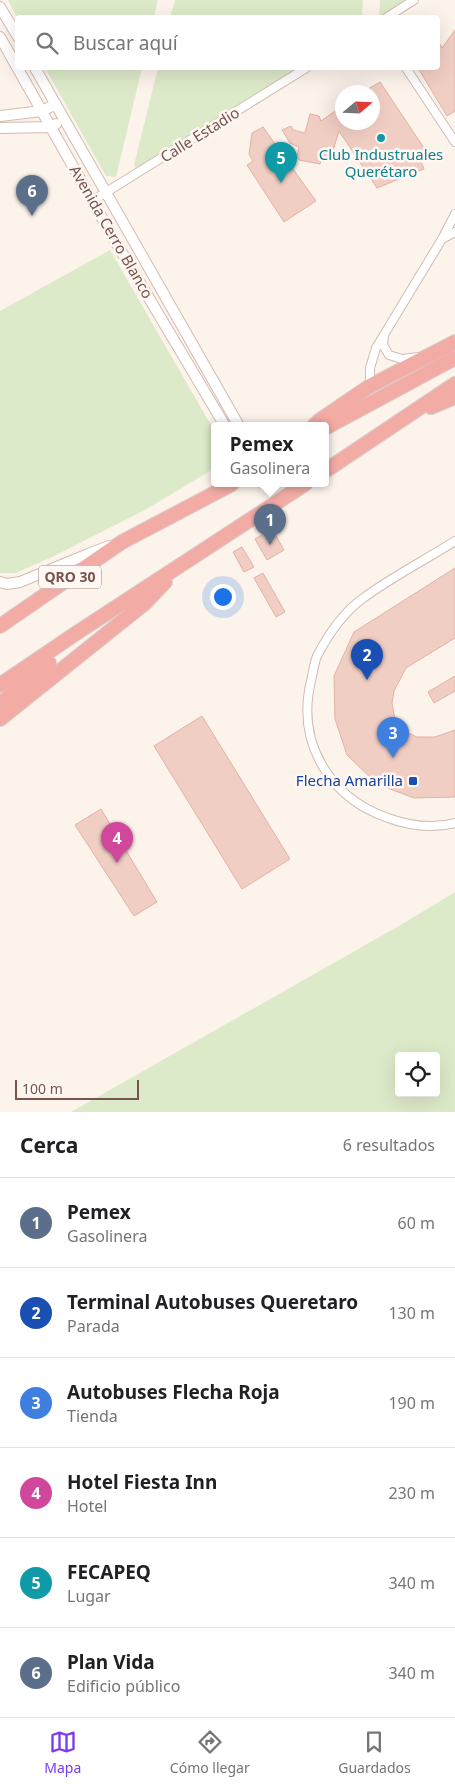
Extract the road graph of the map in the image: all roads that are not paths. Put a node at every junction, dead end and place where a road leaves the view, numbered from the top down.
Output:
1 (414, 0) edge
2 (0, 7) edge
3 (391, 15) edge
4 (15, 32) edge
5 (0, 37) edge
6 (15, 63) edge
7 (19, 70) edge
8 (36, 70) edge
9 (303, 70) edge
10 (407, 70) edge
11 (56, 104) junction
12 (42, 111) junction
13 (0, 116) edge
14 (65, 119) junction
15 (51, 127) junction
16 (0, 128) edge
17 (455, 142) edge
18 (107, 193) junction
19 (92, 201) junction
20 (455, 214) edge
21 (455, 232) edge
22 (442, 239) junction
23 (386, 332) junction
24 (455, 342) edge
25 (428, 357) junction
26 (455, 358) edge
27 (455, 384) edge
28 (370, 386) junction
29 (455, 397) edge
30 (411, 413) junction
31 (223, 422) edge
32 (237, 422) edge
33 (318, 422) edge
34 (329, 426) edge
35 (329, 467) edge
36 (225, 487) edge
37 (300, 487) edge
38 (455, 541) edge
39 (122, 542) junction
40 (183, 563) junction
41 (0, 582) edge
42 (20, 613) junction
43 (0, 626) edge
44 (88, 626) junction
45 (0, 633) edge
46 (0, 686) edge
47 (0, 704) edge
48 (0, 719) edge
49 (455, 823) edge

1 - 3 street
2 - 4 main road
5 - 6 main road, Avenida Cerro Blanco
7 - 12 main road, Avenida Cerro Blanco
8 - 11 main road, Avenida Cerro Blanco
9 - 18 street, Calle Estadio
10 - 17 street
11 - 12 main road
11 - 14 main road, Avenida Cerro Blanco
12 - 13 main road
12 - 15 main road, Avenida Cerro Blanco
14 - 15 main road
14 - 18 main road, Avenida Cerro Blanco
15 - 16 main road
15 - 19 main road, Avenida Cerro Blanco
18 - 19 street, Calle Estadio
18 - 32 main road, Avenida Cerro Blanco
19 - 31 main road, Avenida Cerro Blanco
20 - 22 street
21 - 22 street
22 - 23 street
23 - 25 street
23 - 28 street
24 - 25 highway
25 - 28 highway
26 - 34 highway
27 - 30 highway
28 - 33 highway
29 - 30 highway
30 - 35 highway
36 - 39 highway, QRO 30
37 - 40 highway
38 - 49 street
39 - 41 main road
39 - 42 highway, QRO 30
40 - 44 highway
40 - 48 highway
42 - 43 highway, QRO 30
42 - 45 highway, QRO 30
44 - 46 highway
44 - 47 highway

